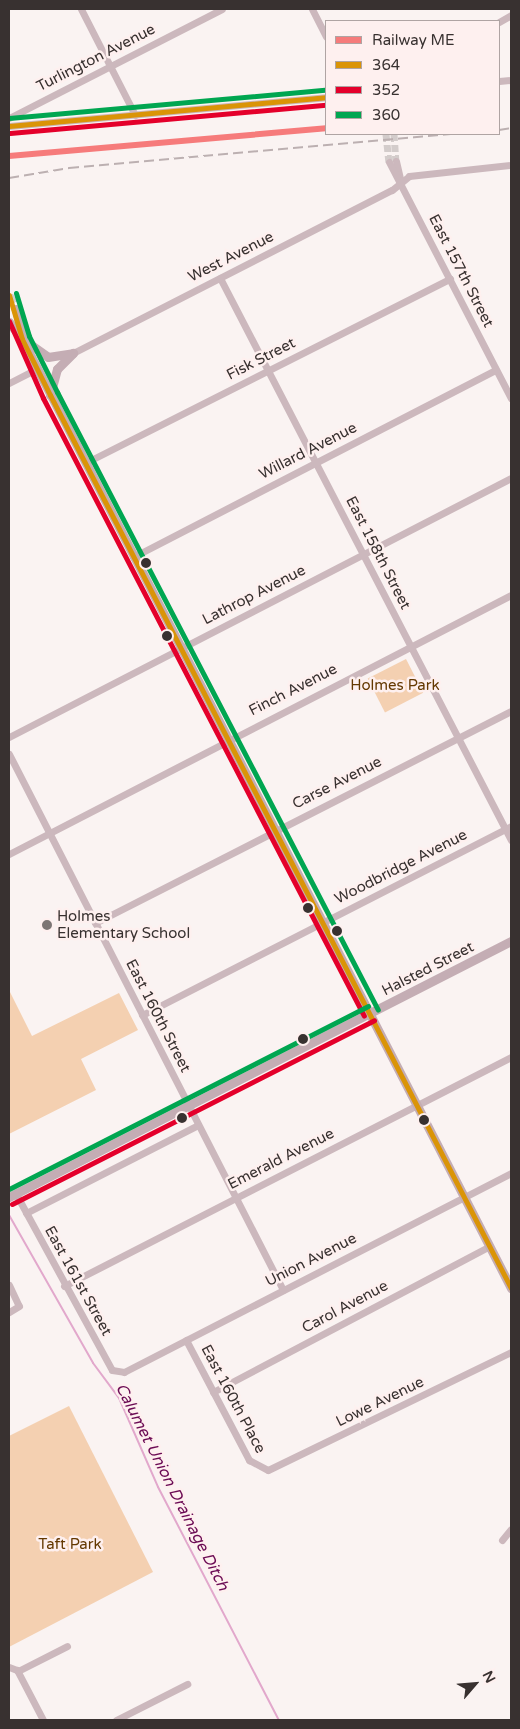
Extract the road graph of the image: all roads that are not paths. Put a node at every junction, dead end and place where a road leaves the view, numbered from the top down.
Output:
1 (81, 9) edge
2 (222, 9) edge
3 (312, 9) edge
4 (325, 35) edge
5 (110, 66) junction
6 (325, 97) edge
7 (135, 115) junction
8 (9, 118) edge
9 (9, 126) edge
10 (392, 162) tunnel mouth
11 (511, 166) edge
12 (400, 182) junction
13 (220, 278) junction
14 (450, 279) junction
15 (16, 309) tunnel mouth
16 (9, 322) edge
17 (22, 339) junction
18 (73, 353) junction
19 (37, 369) junction
20 (496, 370) junction
21 (268, 371) junction
22 (9, 383) edge
23 (50, 395) junction
24 (511, 398) edge
25 (85, 463) junction
26 (316, 463) junction
27 (511, 478) edge
28 (363, 554) junction
29 (133, 557) junction
30 (511, 595) edge
31 (411, 646) junction
32 (180, 648) junction
33 (511, 711) edge
34 (9, 737) edge
35 (458, 737) junction
36 (227, 739) junction
37 (9, 754) edge
38 (508, 827) edge
39 (274, 830) junction
40 (49, 833) junction
41 (511, 840) edge
42 (9, 854) edge
43 (95, 923) junction
44 (323, 923) junction
45 (511, 941) edge
46 (370, 1013) junction
47 (142, 1015) junction
48 (511, 1057) edge
49 (418, 1105) junction
50 (188, 1106) junction
51 (198, 1125) junction
52 (511, 1173) edge
53 (12, 1196) edge
54 (464, 1197) junction
55 (236, 1198) junction
56 (26, 1213) junction
57 (490, 1246) junction
58 (9, 1285) edge
59 (64, 1286) junction
60 (511, 1288) edge
61 (283, 1290) junction
62 (9, 1312) edge
63 (186, 1340) junction
64 (511, 1352) edge
65 (124, 1372) joint
66 (214, 1392) junction
67 (259, 1468) joint
68 (511, 1529) edge
69 (502, 1540) dead end
70 (67, 1646) dead end
71 (9, 1667) edge
72 (18, 1671) junction
73 (187, 1684) dead end
74 (43, 1720) edge
75 (116, 1720) edge

1 - 5 street
2 - 5 street, Turlington Avenue
3 - 4 street
5 - 7 street
5 - 8 street, Turlington Avenue
6 - 7 street
7 - 9 street
10 - 12 street, East 157th Street
11 - 12 street, West Avenue
12 - 13 street, West Avenue
12 - 14 street, East 157th Street
13 - 18 street, West Avenue
13 - 21 street, East 158th Street
14 - 20 street, East 157th Street
14 - 21 street, Fisk Street
15 - 17 main road
16 - 17 main road
17 - 18 main road
17 - 19 main road
18 - 23 main road
19 - 22 street
19 - 23 main road
20 - 24 street, East 157th Street
20 - 26 street, Willard Avenue
21 - 25 street, Fisk Street
21 - 26 street, East 158th Street
23 - 25 main road
25 - 29 main road
26 - 28 street, East 158th Street
26 - 29 street, Willard Avenue
27 - 28 street, Lathrop Avenue
28 - 31 street, East 158th Street
28 - 32 street, Lathrop Avenue
29 - 32 main road
30 - 31 street, Finch Avenue
31 - 35 street, East 158th Street
31 - 36 street, Finch Avenue
32 - 34 street, Lathrop Avenue
32 - 36 main road
33 - 35 street, Carse Avenue
35 - 38 street, East 158th Street
35 - 39 street, Carse Avenue
36 - 39 main road
36 - 40 street, Finch Avenue
37 - 40 street, East 160th Street
38 - 41 street, East 158th Street
38 - 44 street, Woodbridge Avenue
39 - 43 street, Carse Avenue
39 - 44 main road
40 - 42 street, Finch Avenue
40 - 43 street, East 160th Street
43 - 47 street, East 160th Street
44 - 46 main road
44 - 47 street, Woodbridge Avenue
45 - 46 main road, Halsted Street
46 - 49 main road
46 - 50 main road, Halsted Street
47 - 50 street, East 160th Street
48 - 49 street, Emerald Avenue
49 - 54 main road
49 - 55 street, Emerald Avenue
50 - 51 street, East 160th Street
50 - 53 main road, Halsted Street
51 - 55 street, East 160th Street
51 - 56 street
52 - 54 street, Union Avenue
53 - 56 street, East 161st Street
54 - 57 main road
54 - 61 street, Union Avenue
55 - 59 street, Emerald Avenue
55 - 61 street, East 160th Street
56 - 59 street, East 161st Street
57 - 60 main road
57 - 66 street, Carol Avenue
58 - 62 street
59 - 65 street, East 161st Street
61 - 63 street, Union Avenue
63 - 65 street, Union Avenue
63 - 66 street, East 160th Place
64 - 67 street, Lowe Avenue
66 - 67 street, East 160th Place
68 - 69 street
70 - 72 street
71 - 72 street
72 - 74 street
73 - 75 street

